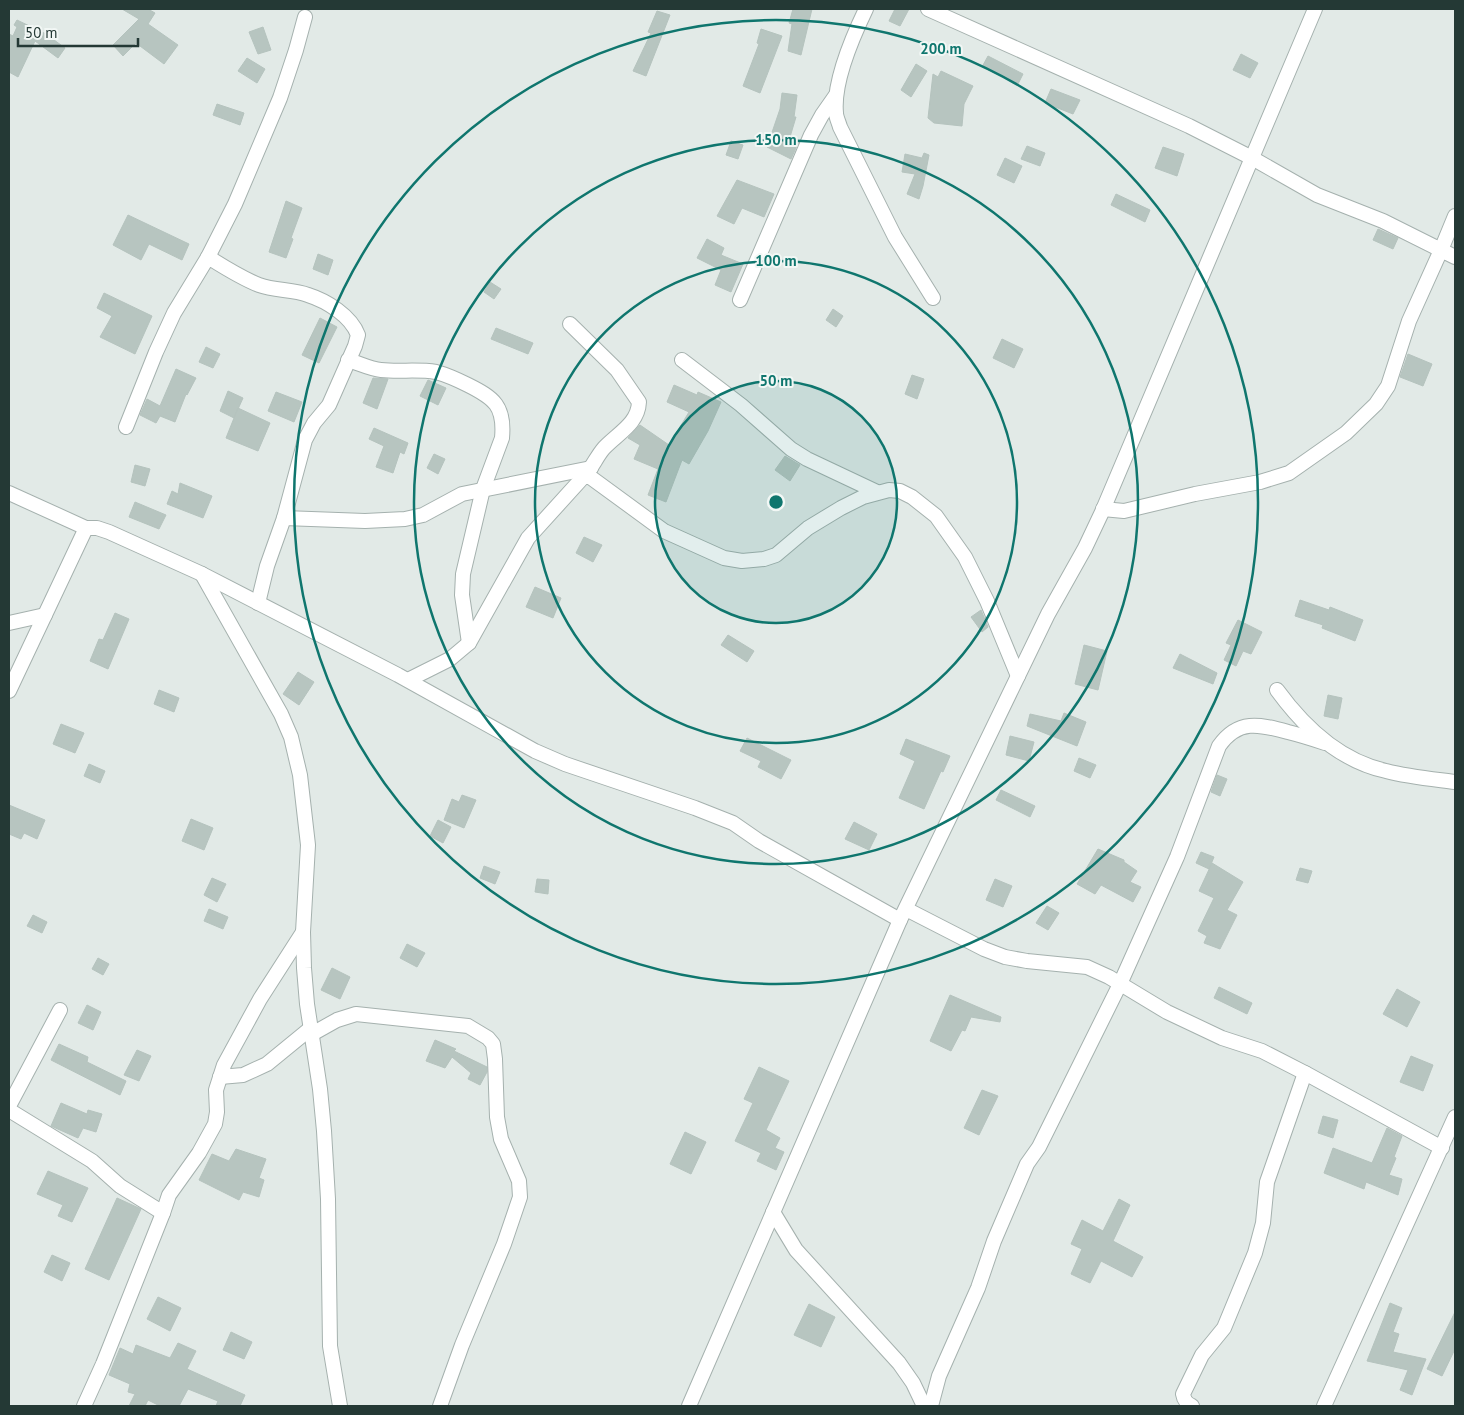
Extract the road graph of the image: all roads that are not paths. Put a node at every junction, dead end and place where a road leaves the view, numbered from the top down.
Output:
1 (866, 9) edge
2 (928, 9) edge
3 (1315, 9) edge
4 (305, 17) dead end
5 (837, 94) junction
6 (1252, 158) junction
7 (1455, 216) edge
8 (1440, 250) junction
9 (208, 257) junction
10 (1455, 257) edge
11 (933, 298) dead end
12 (740, 300) dead end
13 (570, 324) dead end
14 (348, 360) junction
15 (682, 360) dead end
16 (126, 427) dead end
17 (588, 471) junction
18 (483, 489) junction
19 (877, 492) junction
20 (9, 493) edge
21 (1103, 511) junction
22 (284, 518) junction
23 (86, 528) junction
24 (202, 574) junction
25 (258, 603) junction
26 (45, 615) junction
27 (9, 623) edge
28 (469, 643) junction
29 (1018, 676) junction
30 (408, 680) junction
31 (1277, 690) dead end
32 (9, 691) edge
33 (1325, 742) junction
34 (1455, 782) edge
35 (903, 915) junction
36 (303, 932) junction
37 (1120, 984) junction
38 (60, 1010) dead end
39 (312, 1031) junction
40 (1305, 1073) junction
41 (220, 1078) junction
42 (9, 1106) edge
43 (9, 1110) edge
44 (1455, 1118) edge
45 (1442, 1148) junction
46 (773, 1212) junction
47 (162, 1213) junction
48 (84, 1406) edge
49 (340, 1406) edge
50 (440, 1406) edge
51 (689, 1406) edge
52 (924, 1406) edge
53 (931, 1406) edge
54 (1192, 1406) edge
55 (1324, 1406) edge

1 - 5 street
2 - 6 street
3 - 6 street
4 - 9 street
5 - 11 street
5 - 12 street
6 - 8 street
6 - 21 street
7 - 8 street
8 - 10 street
8 - 21 street
9 - 14 street
9 - 16 street
13 - 17 street
14 - 18 street
14 - 22 street
15 - 19 street
17 - 18 street
17 - 19 street
17 - 28 street
18 - 22 street
18 - 28 street
19 - 29 street
20 - 23 street
21 - 29 street
22 - 25 street
23 - 24 street
23 - 26 street
24 - 25 street
24 - 36 street
25 - 30 street
26 - 27 street
26 - 32 street
28 - 30 street
29 - 35 street
30 - 35 street
31 - 33 street
33 - 34 street
33 - 37 street
35 - 37 street
35 - 46 street
36 - 39 street
36 - 41 street
37 - 40 street
37 - 53 street
38 - 42 street
39 - 41 street
39 - 49 street
39 - 50 street
40 - 45 street
40 - 54 street
41 - 47 street
43 - 47 street
44 - 45 street
45 - 55 street
46 - 51 street
46 - 52 street
47 - 48 street

